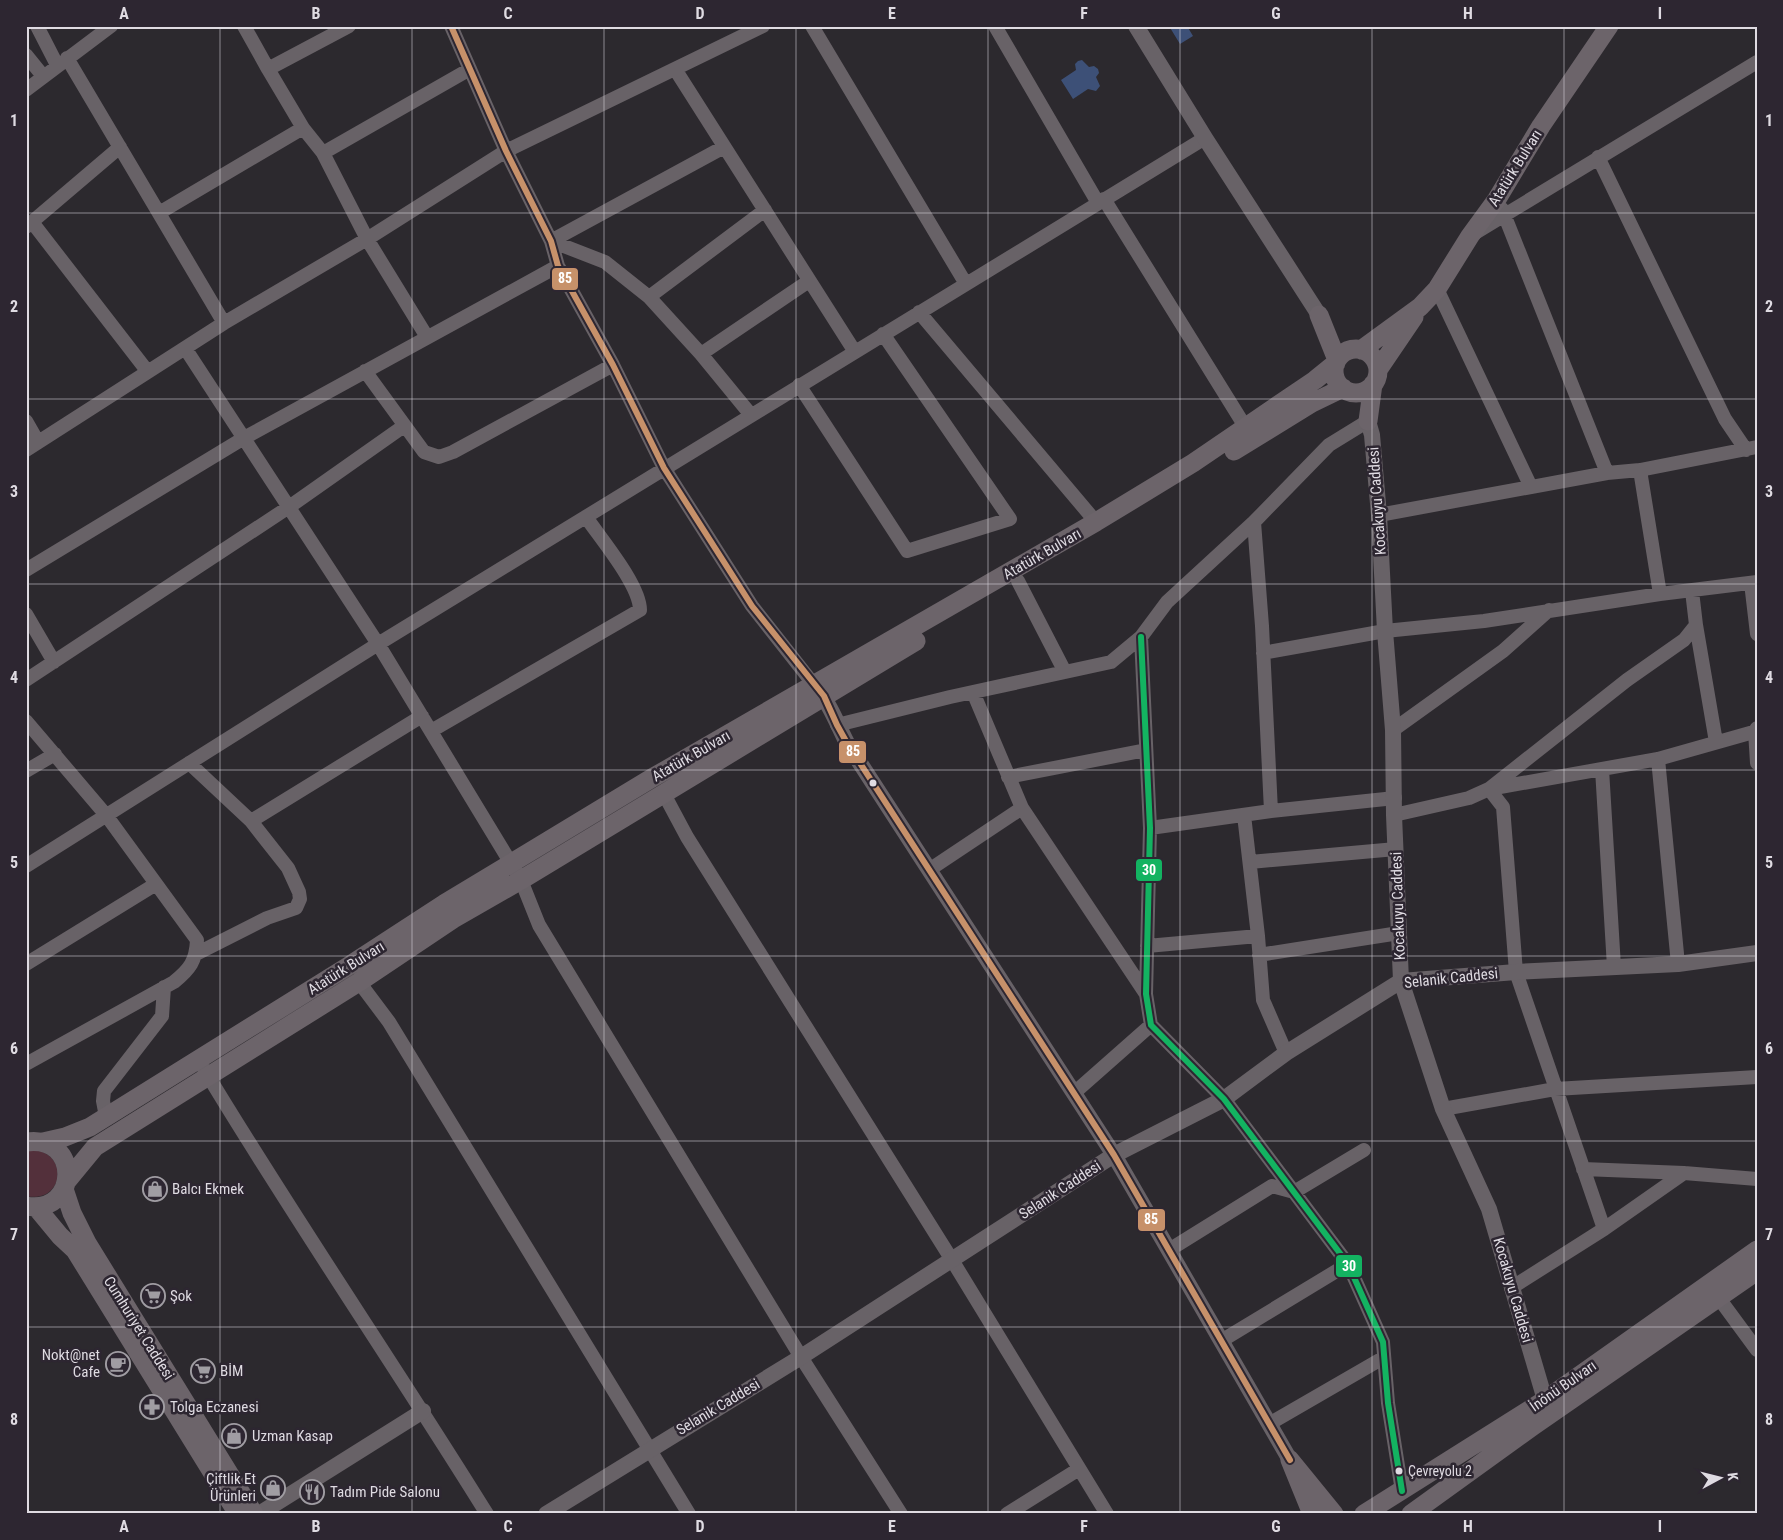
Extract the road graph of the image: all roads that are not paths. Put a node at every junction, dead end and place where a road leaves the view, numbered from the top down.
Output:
1 (37, 26) edge
2 (111, 26) edge
3 (244, 26) edge
4 (350, 26) edge
5 (451, 26) edge
6 (764, 26) edge
7 (812, 26) edge
8 (995, 26) edge
9 (1136, 26) edge
10 (1609, 26) edge
11 (26, 55) edge
12 (62, 62) junction
13 (1757, 62) edge
14 (268, 69) junction
15 (470, 69) junction
16 (675, 69) junction
17 (43, 76) junction
18 (26, 90) edge
19 (304, 128) junction
20 (1205, 138) junction
21 (120, 147) junction
22 (724, 147) junction
23 (506, 151) junction
24 (322, 153) junction
25 (1598, 157) junction
26 (1497, 199) junction
27 (1101, 201) junction
28 (765, 210) junction
29 (159, 213) junction
30 (1506, 216) junction
31 (29, 224) edge
32 (1470, 236) junction
33 (367, 239) junction
34 (551, 241) junction
35 (558, 266) junction
36 (809, 280) junction
37 (966, 284) junction
38 (1437, 289) junction
39 (650, 297) junction
40 (1420, 307) junction
41 (919, 312) junction
42 (1320, 315) joint
43 (224, 323) junction
44 (883, 334) junction
45 (427, 337) junction
46 (186, 348) junction
47 (855, 352) junction
48 (701, 354) junction
49 (1346, 356) junction
50 (613, 365) junction
51 (365, 371) junction
52 (148, 372) junction
53 (1375, 377) junction
54 (799, 385) junction
55 (1347, 390) junction
56 (752, 415) junction
57 (26, 421) edge
58 (1368, 421) junction
59 (404, 426) junction
60 (1246, 428) junction
61 (244, 438) junction
62 (38, 442) junction
63 (1752, 448) edge
64 (26, 450) edge
65 (664, 468) junction
66 (1640, 470) junction
67 (1607, 473) junction
68 (1531, 487) junction
69 (289, 507) junction
70 (1379, 515) junction
71 (586, 518) junction
72 (1096, 522) junction
73 (1254, 522) junction
74 (26, 570) edge
75 (1018, 581) junction
76 (1754, 582) edge
77 (1692, 591) junction
78 (1660, 594) junction
79 (1549, 610) junction
80 (26, 614) edge
81 (1696, 625) junction
82 (1385, 631) junction
83 (1757, 634) edge
84 (1141, 637) junction
85 (378, 644) junction
86 (1263, 653) junction
87 (54, 662) junction
88 (1065, 672) junction
89 (26, 680) edge
90 (819, 691) junction
91 (973, 692) junction
92 (422, 716) junction
93 (26, 721) edge
94 (837, 725) junction
95 (1393, 730) junction
96 (1756, 730) edge
97 (431, 731) junction
98 (1716, 742) junction
99 (1146, 750) junction
100 (55, 754) junction
101 (1658, 758) junction
102 (189, 763) junction
103 (1757, 763) edge
104 (1602, 769) junction
105 (26, 771) edge
106 (1008, 777) junction
107 (1489, 789) junction
108 (664, 794) junction
109 (1395, 798) junction
110 (1022, 808) junction
111 (1271, 811) junction
112 (106, 815) junction
113 (1394, 815) junction
114 (1244, 816) junction
115 (251, 821) junction
116 (1150, 828) junction
117 (1396, 849) junction
118 (1250, 862) junction
119 (511, 864) junction
120 (26, 866) edge
121 (930, 870) junction
122 (521, 880) junction
123 (156, 884) junction
124 (1399, 933) junction
125 (1258, 936) junction
126 (1147, 946) junction
127 (1757, 953) edge
128 (196, 954) junction
129 (1259, 955) junction
130 (26, 964) edge
131 (1678, 964) junction
132 (1614, 967) junction
133 (1516, 972) junction
134 (1401, 981) junction
135 (359, 982) junction
136 (164, 988) junction
137 (1146, 994) junction
138 (1151, 1025) junction
139 (1286, 1053) junction
140 (198, 1060) junction
141 (26, 1064) edge
142 (208, 1076) junction
143 (1757, 1077) edge
144 (1555, 1089) junction
145 (1074, 1093) junction
146 (1224, 1099) junction
147 (1443, 1109) junction
148 (106, 1117) junction
149 (33, 1140) edge
150 (1364, 1150) dead end
151 (1114, 1155) junction
152 (1583, 1169) junction
153 (1684, 1173) junction
154 (1757, 1179) edge
155 (66, 1185) junction
156 (1294, 1192) junction
157 (29, 1206) edge
158 (1604, 1229) junction
159 (1169, 1250) junction
160 (1757, 1250) edge
161 (952, 1260) junction
162 (1348, 1264) junction
163 (1757, 1271) edge
164 (1511, 1288) junction
165 (1718, 1298) junction
166 (1221, 1341) junction
167 (1757, 1350) edge
168 (802, 1357) junction
169 (1383, 1358) junction
170 (1545, 1400) junction
171 (423, 1411) junction
172 (1269, 1424) junction
173 (649, 1450) junction
174 (1290, 1460) junction
175 (1079, 1468) junction
176 (1402, 1491) junction
177 (238, 1514) edge
178 (254, 1514) edge
179 (259, 1514) edge
180 (487, 1514) edge
181 (546, 1514) edge
182 (689, 1514) edge
183 (901, 1514) edge
184 (1007, 1514) edge
185 (1107, 1514) edge
186 (1312, 1514) edge
187 (1334, 1514) edge
188 (1364, 1514) edge
189 (1411, 1514) edge

1 - 12 street
2 - 12 street
3 - 14 street
4 - 14 street
5 - 15 street
6 - 16 street
7 - 37 street
8 - 27 street
9 - 20 street
10 - 26 main road, Atatürk Bulvarı
11 - 17 street
12 - 17 street
12 - 21 street
13 - 25 street
14 - 19 street
15 - 23 street
15 - 24 street
16 - 22 street
16 - 23 street
17 - 18 street
19 - 24 street
19 - 29 street
20 - 27 street
20 - 42 street
21 - 29 street
21 - 31 street
22 - 28 street
22 - 34 street
23 - 33 street
23 - 34 street
24 - 33 street
25 - 30 street
25 - 63 street
26 - 30 street
26 - 32 main road, Atatürk Bulvarı
27 - 37 street
27 - 60 street
28 - 36 street
28 - 39 street
29 - 43 street
30 - 32 street
30 - 67 street
31 - 52 street
32 - 38 main road, Atatürk Bulvarı
33 - 43 street
33 - 45 street
34 - 35 street
34 - 39 street
35 - 45 street
35 - 50 street
36 - 47 street
36 - 48 street
37 - 41 street
38 - 40 main road, Atatürk Bulvarı
38 - 68 street
39 - 48 street
40 - 49 main road, Atatürk Bulvarı
40 - 53 main road, Atatürk Bulvarı
41 - 44 street
41 - 72 street
42 - 49 main road
43 - 46 street
44 - 47 street
44 - 54 street
45 - 51 street
46 - 52 street
46 - 61 street
47 - 54 street
48 - 56 street
49 - 53 main road
49 - 55 main road
49 - 60 main road, Atatürk Bulvarı
50 - 59 street
50 - 65 street
51 - 59 street
51 - 61 street
52 - 62 street
53 - 55 main road
53 - 58 main road
54 - 56 street
55 - 58 main road, Kocakuyu Caddesi
55 - 75 main road, Atatürk Bulvarı
56 - 65 street
57 - 62 street
58 - 70 street, Kocakuyu Caddesi
58 - 73 street
59 - 69 street
60 - 72 main road, Atatürk Bulvarı
61 - 69 street
61 - 74 street
62 - 64 street
63 - 66 street
65 - 71 street
65 - 90 street
66 - 67 street
66 - 78 street
67 - 68 street
68 - 70 street
69 - 85 street
69 - 87 street
70 - 82 street, Kocakuyu Caddesi
71 - 85 street
71 - 97 street
72 - 90 main road, Atatürk Bulvarı
73 - 84 street
73 - 86 street
75 - 88 street
75 - 90 main road, Atatürk Bulvarı
76 - 77 street
76 - 83 street
77 - 78 street
77 - 81 street
78 - 79 street
79 - 82 street
79 - 95 street
80 - 87 street
81 - 98 street
81 - 107 street
82 - 86 street
82 - 95 street, Kocakuyu Caddesi
84 - 88 street
84 - 99 street
85 - 92 street
85 - 102 street
86 - 111 street
87 - 89 street
88 - 91 street
90 - 94 street
90 - 108 main road, Atatürk Bulvarı
90 - 119 main road, Atatürk Bulvarı
91 - 94 street
91 - 106 street
92 - 97 street
92 - 115 street
93 - 100 street
94 - 121 street
95 - 109 street, Kocakuyu Caddesi
96 - 98 street
96 - 103 street
97 - 119 street
98 - 101 street
99 - 106 street
99 - 116 street
100 - 105 street
100 - 112 street
101 - 104 street
101 - 131 street
102 - 112 street
102 - 115 street
104 - 107 street
104 - 132 street
106 - 110 street
107 - 113 street
107 - 133 street
108 - 122 main road, Atatürk Bulvarı
108 - 161 street
109 - 111 street
109 - 113 street, Kocakuyu Caddesi
110 - 121 street
110 - 137 street
111 - 114 street
112 - 120 street
112 - 123 street
113 - 117 street, Kocakuyu Caddesi
114 - 116 street
114 - 118 street
115 - 128 street
116 - 126 street
117 - 118 street
117 - 124 street, Kocakuyu Caddesi
118 - 125 street
119 - 122 street
119 - 140 main road, Atatürk Bulvarı
121 - 145 street
122 - 135 main road, Atatürk Bulvarı
122 - 168 street
123 - 128 street
123 - 130 street
124 - 129 street
124 - 134 street, Kocakuyu Caddesi
125 - 126 street
125 - 129 street
126 - 137 street
127 - 131 street, Selanik Caddesi
128 - 136 street
129 - 139 street
131 - 132 street, Selanik Caddesi
132 - 133 street, Selanik Caddesi
133 - 134 street, Selanik Caddesi
133 - 144 street
134 - 139 street, Selanik Caddesi
134 - 147 street, Kocakuyu Caddesi
135 - 142 main road, Atatürk Bulvarı
135 - 173 street
136 - 141 street
136 - 148 street
137 - 138 street
138 - 145 street
138 - 146 street
139 - 146 street, Selanik Caddesi
140 - 142 street
140 - 148 main road, Atatürk Bulvarı
142 - 155 main road, Atatürk Bulvarı
142 - 171 street
143 - 144 street
144 - 147 street
144 - 152 street
145 - 151 street
146 - 151 street, Selanik Caddesi
146 - 156 street
147 - 164 street, Kocakuyu Caddesi
148 - 149 main road, Atatürk Bulvarı
149 - 155 main road, Cumhuriyet Caddesi
150 - 156 street
151 - 159 street
151 - 161 street, Selanik Caddesi
152 - 153 street
152 - 158 street
153 - 154 street
153 - 158 street
155 - 157 main road, Atatürk Bulvarı
155 - 178 main road, Cumhuriyet Caddesi
156 - 159 street
156 - 162 street
157 - 177 main road, Cumhuriyet Caddesi
158 - 164 street
159 - 166 street
160 - 170 main road, İnönü Bulvarı
161 - 168 street, Selanik Caddesi
161 - 175 street
162 - 166 street
162 - 169 street
163 - 165 main road, İnönü Bulvarı
164 - 170 street, Kocakuyu Caddesi
165 - 167 street
165 - 189 main road, İnönü Bulvarı
166 - 172 street
168 - 173 street, Selanik Caddesi
168 - 183 street
169 - 172 street
169 - 176 street
170 - 176 main road, İnönü Bulvarı
171 - 179 street
171 - 180 street
172 - 174 street
173 - 181 street, Selanik Caddesi
173 - 182 street
174 - 186 main road
174 - 187 main road
175 - 184 street
175 - 185 street
176 - 188 main road, İnönü Bulvarı

